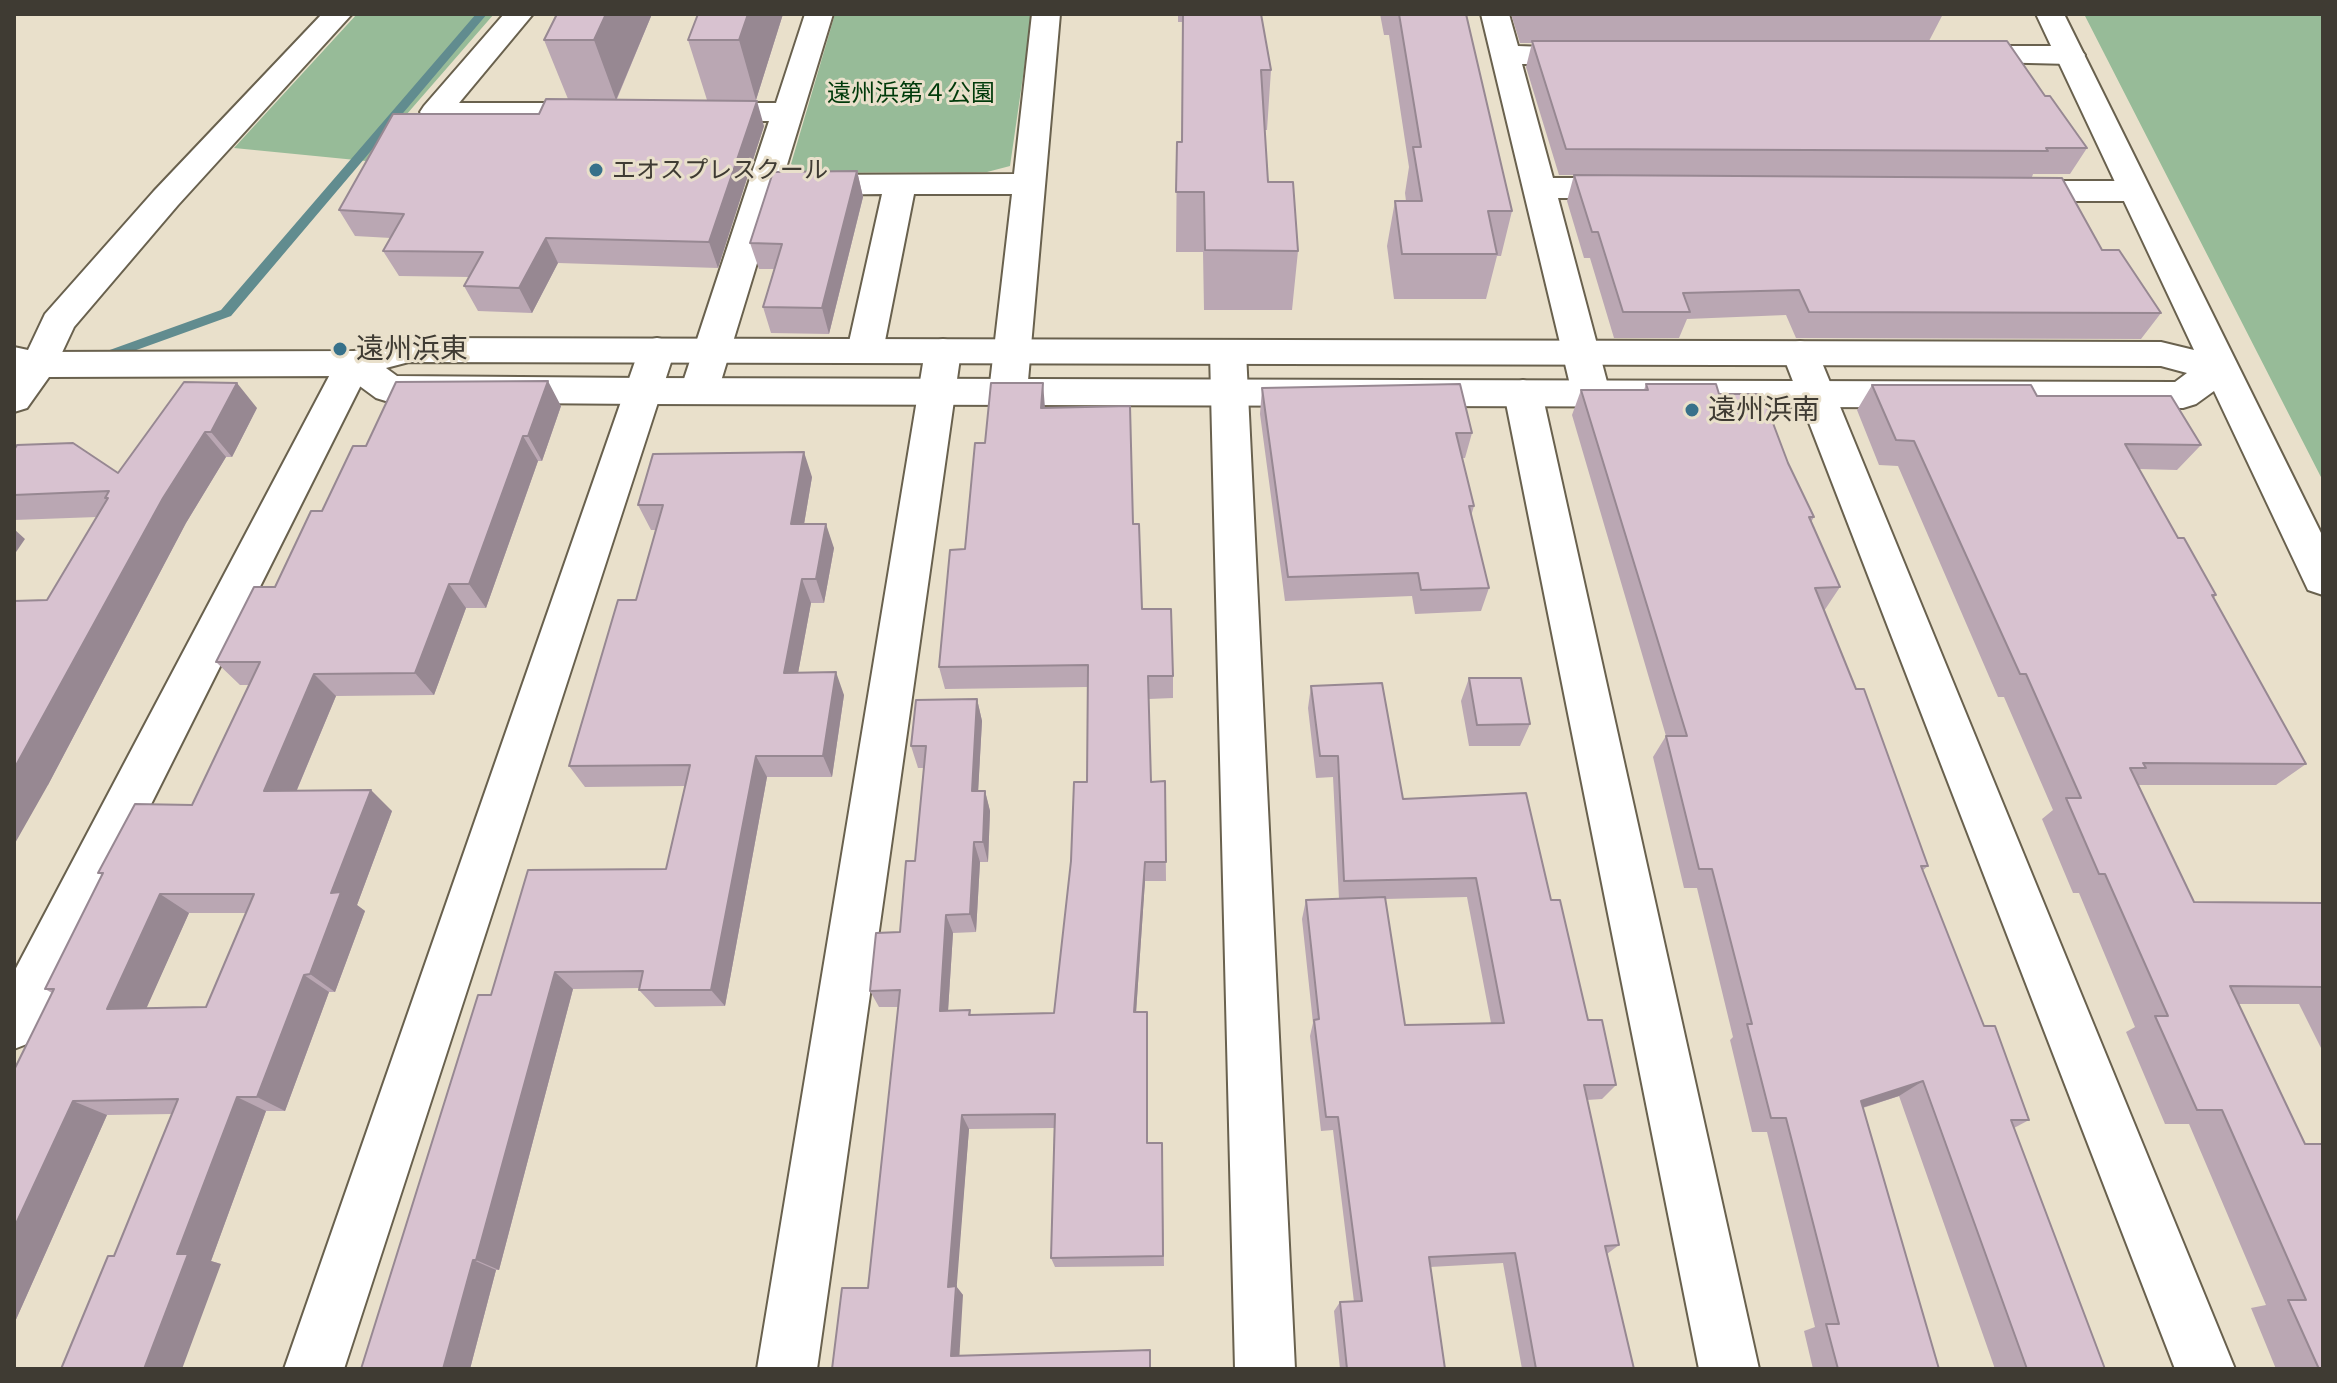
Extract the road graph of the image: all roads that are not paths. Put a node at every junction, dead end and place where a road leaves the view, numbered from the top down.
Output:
1 (338, 14) edge
2 (519, 14) edge
3 (819, 14) edge
4 (1046, 14) edge
5 (1495, 14) edge
6 (2050, 14) edge
7 (1506, 55) junction
8 (1615, 55) edge
9 (1929, 55) edge
10 (2070, 55) junction
11 (636, 112) edge
12 (666, 112) edge
13 (790, 112) junction
14 (1027, 184) junction
15 (766, 185) junction
16 (900, 185) junction
17 (1539, 188) junction
18 (1664, 188) edge
19 (1978, 190) edge
20 (2135, 191) junction
21 (713, 350) junction
22 (865, 351) junction
23 (1011, 351) junction
24 (1580, 353) junction
25 (26, 362) edge
26 (354, 363) junction
27 (2219, 368) junction
28 (650, 371) junction
29 (940, 371) junction
30 (1229, 372) junction
31 (1809, 374) junction
32 (699, 391) junction
33 (1008, 392) junction
34 (1523, 393) junction
35 (1591, 393) junction
36 (14, 399) edge
37 (2323, 579) edge
38 (14, 1024) edge
39 (314, 1369) edge
40 (787, 1369) edge
41 (1265, 1369) edge
42 (1729, 1369) edge
43 (2205, 1369) edge

1 - 25 street
2 - 11 street
3 - 13 street
4 - 14 street
5 - 7 street
6 - 10 street
7 - 8 street
7 - 17 street
9 - 10 street
10 - 20 street
12 - 13 street
13 - 15 street
14 - 16 street
14 - 23 street
15 - 16 street
15 - 21 street
16 - 22 street
17 - 18 street
17 - 24 street
19 - 20 street
20 - 27 street
21 - 22 street
21 - 28 street
21 - 32 street
22 - 29 street
23 - 29 street
23 - 30 street
23 - 33 street
24 - 30 street
24 - 31 street
24 - 35 street
25 - 26 street
25 - 36 street
26 - 28 street
26 - 38 street
27 - 31 street
27 - 37 street
28 - 32 street
28 - 39 street
29 - 32 street
29 - 33 street
29 - 40 street
30 - 33 street
30 - 34 street
30 - 41 street
31 - 35 street
31 - 43 street
34 - 35 street
34 - 42 street

